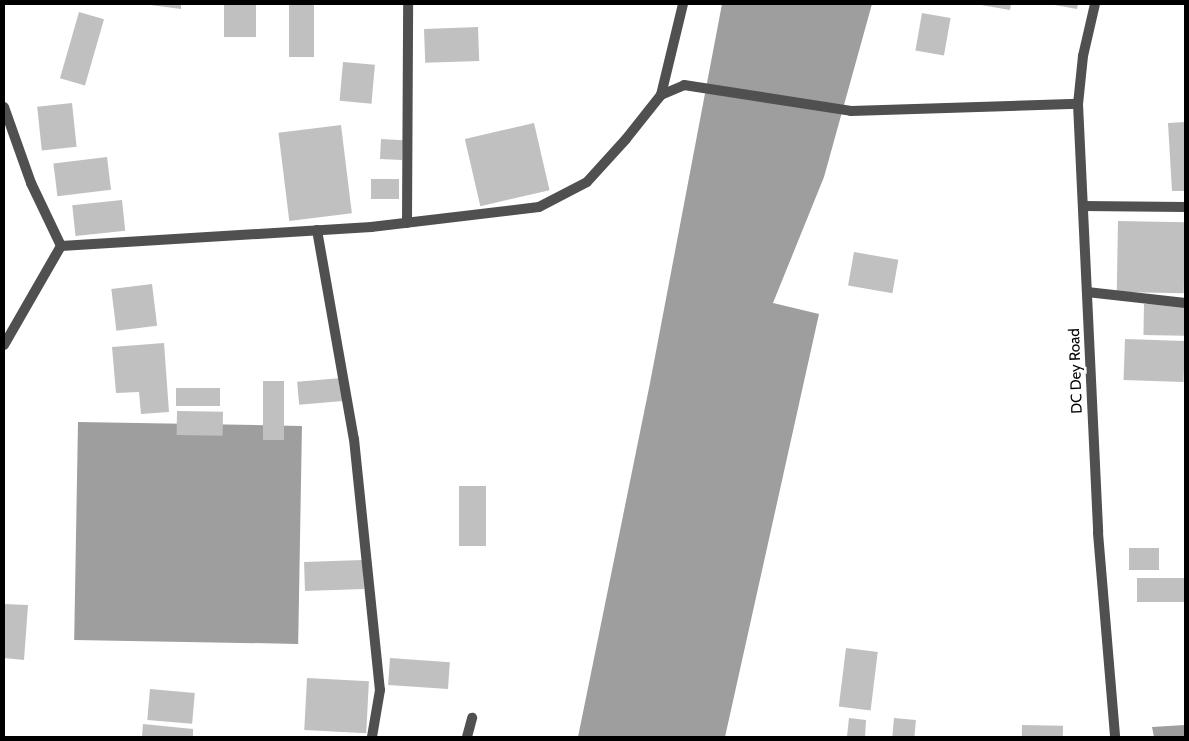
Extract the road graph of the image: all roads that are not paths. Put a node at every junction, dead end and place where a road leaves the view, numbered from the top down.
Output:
1 (408, 4) edge
2 (682, 4) edge
3 (1095, 4) edge
4 (660, 95) junction
5 (1078, 104) junction
6 (4, 107) edge
7 (1083, 206) junction
8 (1185, 207) edge
9 (407, 223) junction
10 (317, 230) junction
11 (61, 246) junction
12 (1087, 292) junction
13 (1185, 302) edge
14 (4, 345) edge
15 (472, 718) dead end
16 (372, 737) edge
17 (467, 737) edge
18 (1115, 737) edge

1 - 9 street
2 - 4 street
3 - 5 street, DC Dey Road
4 - 5 street
4 - 9 street
5 - 7 street, DC Dey Road
6 - 11 street
7 - 8 street
7 - 12 street, DC Dey Road
9 - 10 street
10 - 11 street
10 - 16 street
11 - 14 street
12 - 13 street
12 - 18 street, DC Dey Road
15 - 17 street

